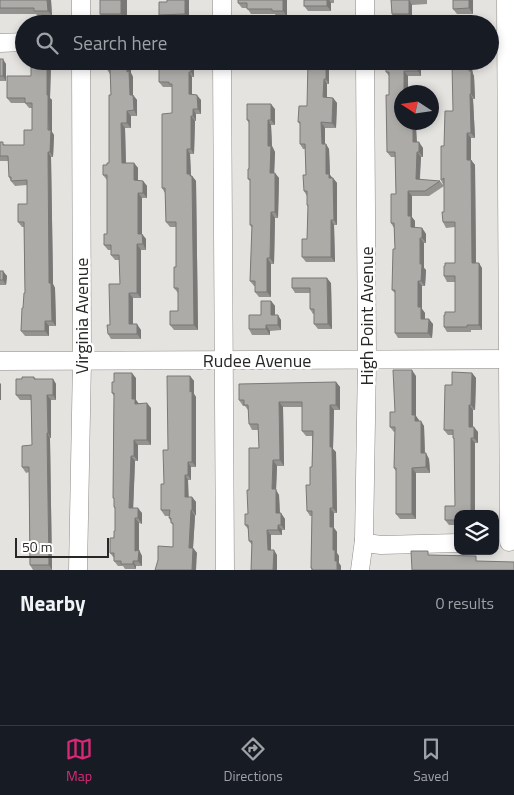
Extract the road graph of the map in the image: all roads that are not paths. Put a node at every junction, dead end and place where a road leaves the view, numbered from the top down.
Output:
1 (81, 0) edge
2 (222, 0) edge
3 (365, 0) edge
4 (506, 0) edge
5 (81, 15) edge
6 (222, 15) edge
7 (365, 15) edge
8 (504, 40) edge
9 (15, 42) edge
10 (0, 43) edge
11 (81, 70) edge
12 (222, 70) edge
13 (365, 70) edge
14 (511, 359) edge
15 (224, 360) junction
16 (367, 360) junction
17 (0, 361) edge
18 (82, 361) junction
19 (364, 540) junction
20 (506, 542) edge
21 (454, 543) edge
22 (78, 570) edge
23 (225, 570) edge
24 (360, 570) edge

1 - 5 street
2 - 6 street
3 - 7 street
4 - 8 street
8 - 14 street
9 - 10 street
11 - 18 street, Virginia Avenue
12 - 15 street
13 - 16 street, High Point Avenue
14 - 16 street, Rudee Avenue
14 - 20 street
15 - 16 street, Rudee Avenue
15 - 18 street, Rudee Avenue
15 - 23 street
16 - 19 street, High Point Avenue
17 - 18 street, Rudee Avenue
18 - 22 street, Virginia Avenue
19 - 21 street
19 - 24 street, High Point Avenue

